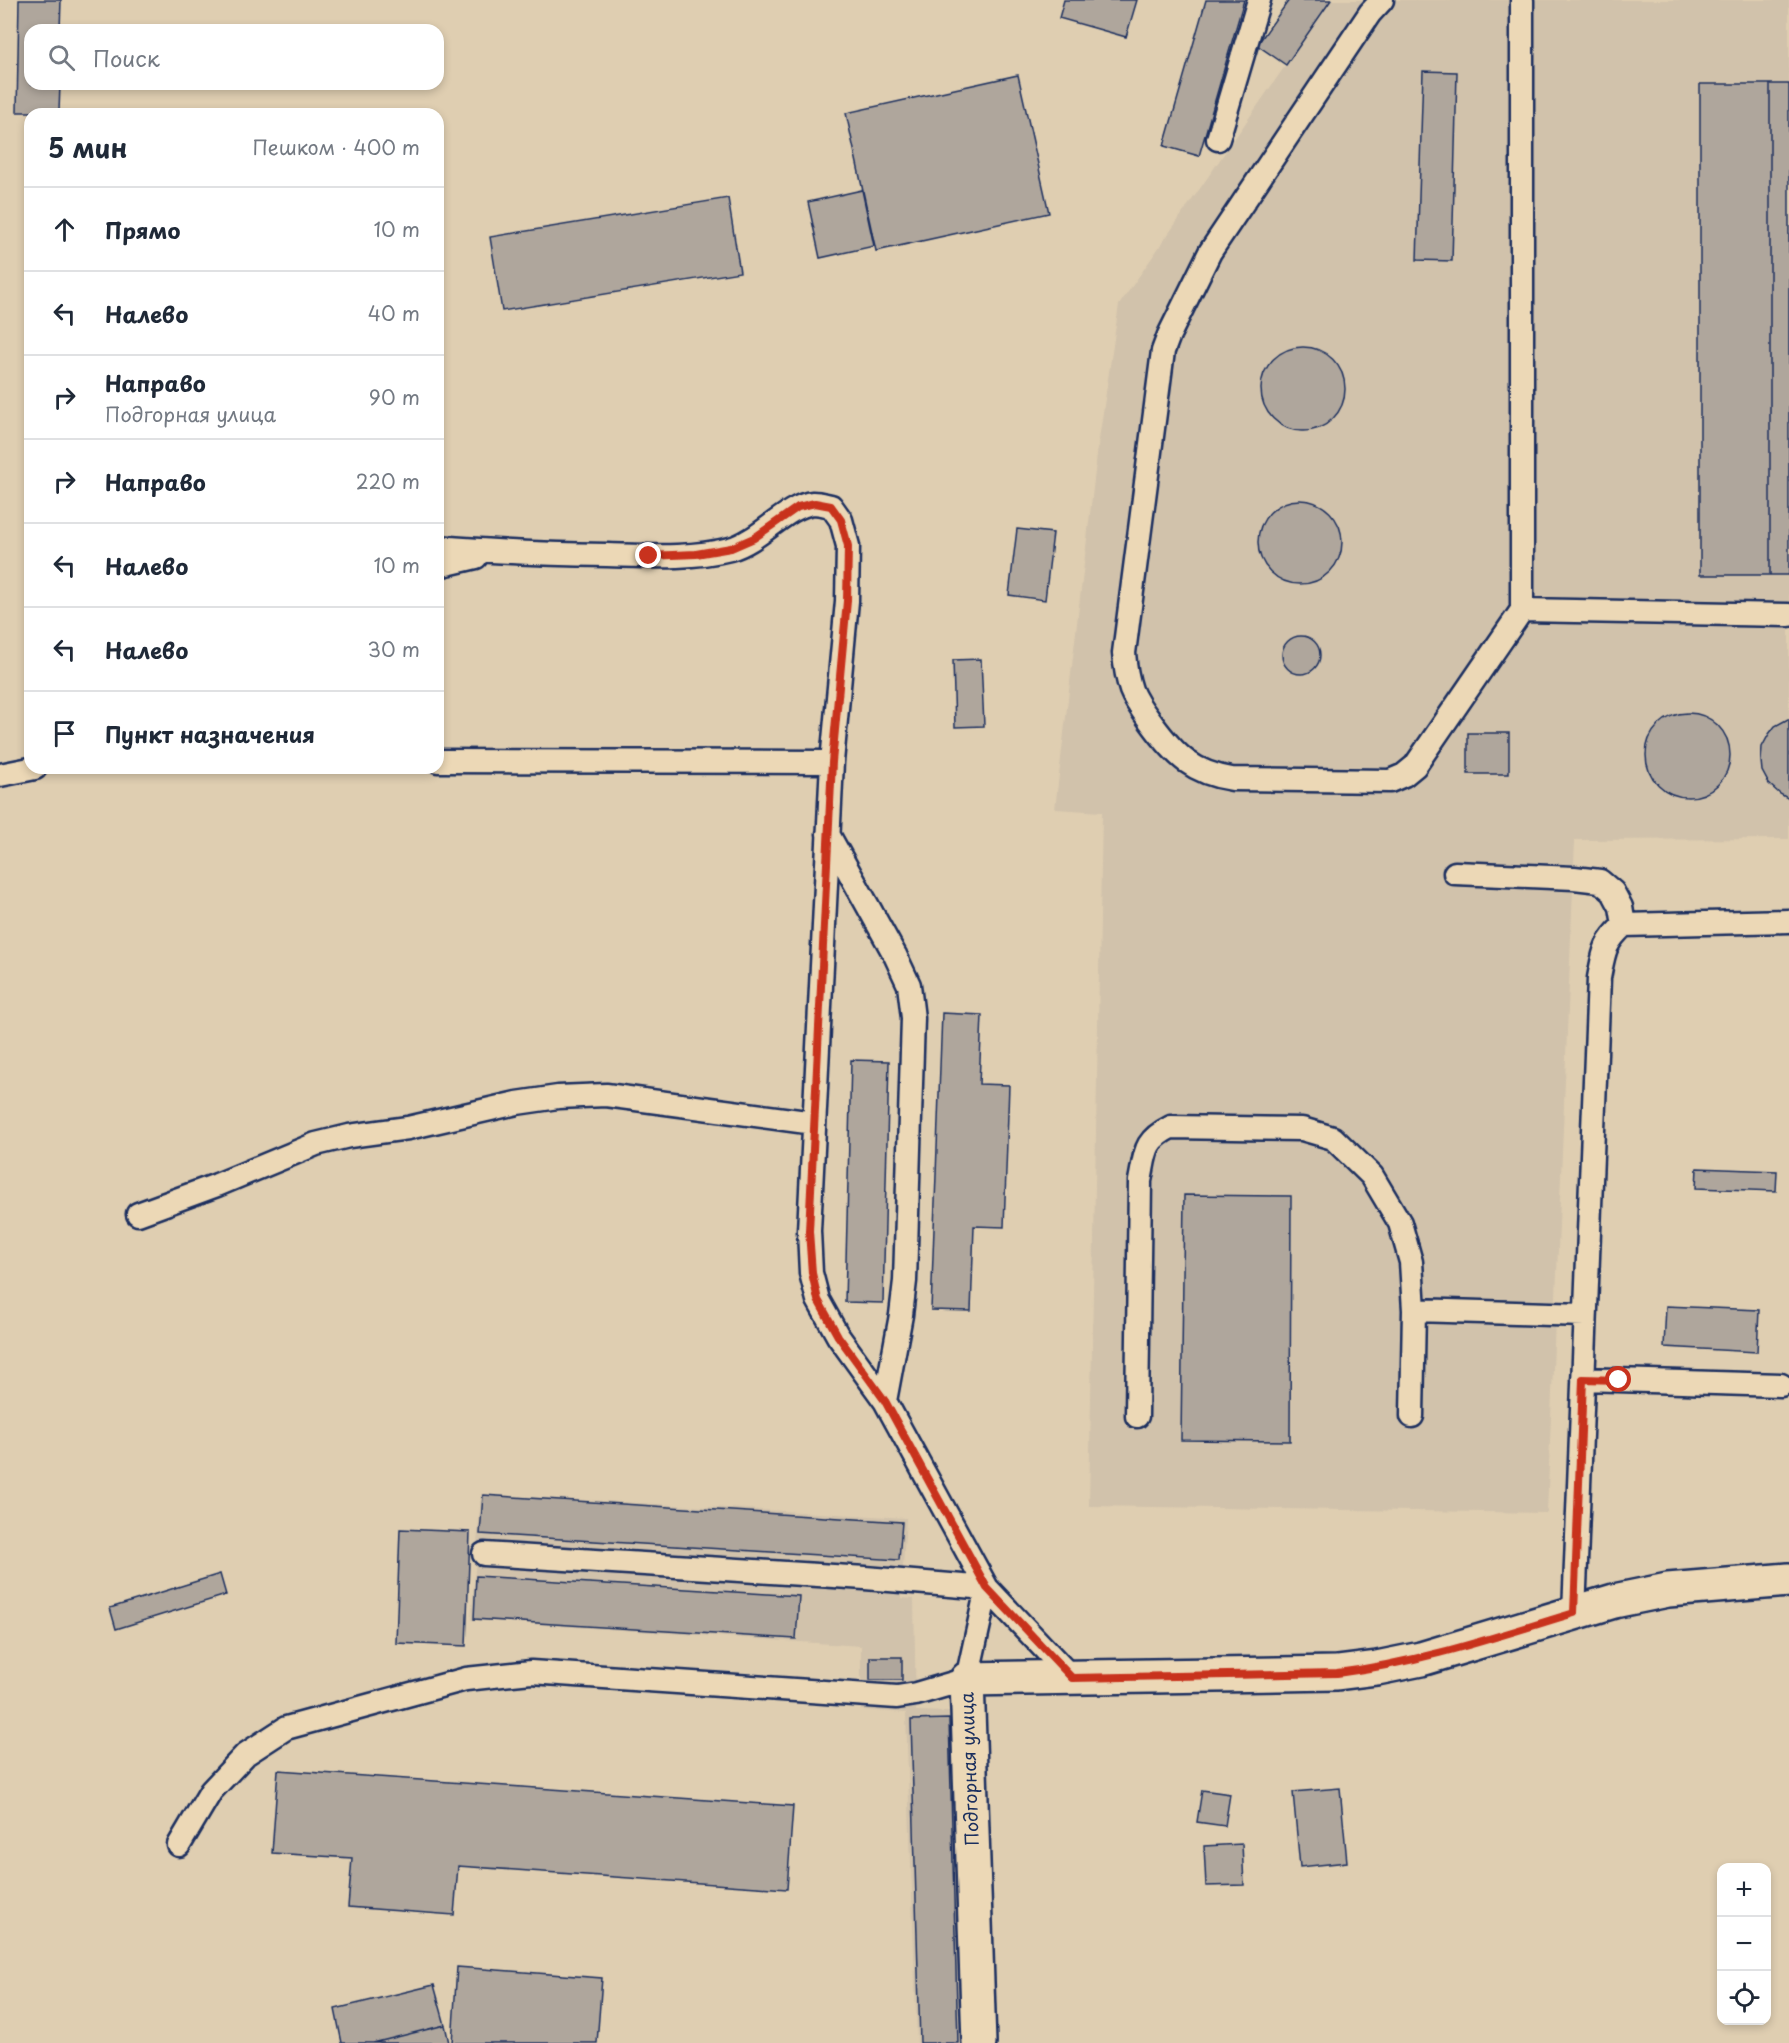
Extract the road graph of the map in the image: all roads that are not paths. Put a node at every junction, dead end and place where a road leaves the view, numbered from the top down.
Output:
1 (1259, 0) edge
2 (1382, 0) edge
3 (1522, 0) edge
4 (1218, 139) dead end
5 (444, 548) edge
6 (495, 552) junction
7 (444, 565) edge
8 (1522, 610) junction
9 (1789, 615) edge
10 (444, 761) edge
11 (832, 762) junction
12 (24, 770) edge
13 (0, 775) edge
14 (828, 834) junction
15 (1455, 873) dead end
16 (1789, 921) edge
17 (1624, 925) junction
18 (814, 1123) junction
19 (138, 1214) dead end
20 (1414, 1311) junction
21 (1585, 1315) junction
22 (1583, 1379) junction
23 (1781, 1385) dead end
24 (885, 1401) junction
25 (1137, 1416) dead end
26 (1412, 1416) dead end
27 (484, 1554) dead end
28 (1789, 1580) edge
29 (987, 1588) junction
30 (1574, 1613) junction
31 (1072, 1678) junction
32 (967, 1680) junction
33 (179, 1845) dead end
34 (979, 2043) edge

1 - 4 lane
2 - 8 lane
3 - 8 lane
5 - 6 lane
6 - 7 lane
6 - 11 lane
8 - 9 lane
10 - 11 lane
11 - 14 lane
12 - 13 lane
14 - 18 lane
14 - 24 lane
15 - 17 lane
16 - 17 lane
17 - 21 lane
18 - 19 lane
18 - 24 lane
20 - 21 lane
20 - 25 lane
20 - 26 lane
21 - 22 lane
22 - 23 lane
22 - 30 lane
24 - 29 lane
27 - 29 lane
28 - 30 street, Подгорная улица
29 - 31 lane
29 - 32 lane
30 - 31 street, Подгорная улица
31 - 32 street, Подгорная улица
32 - 33 lane
32 - 34 street, Подгорная улица

